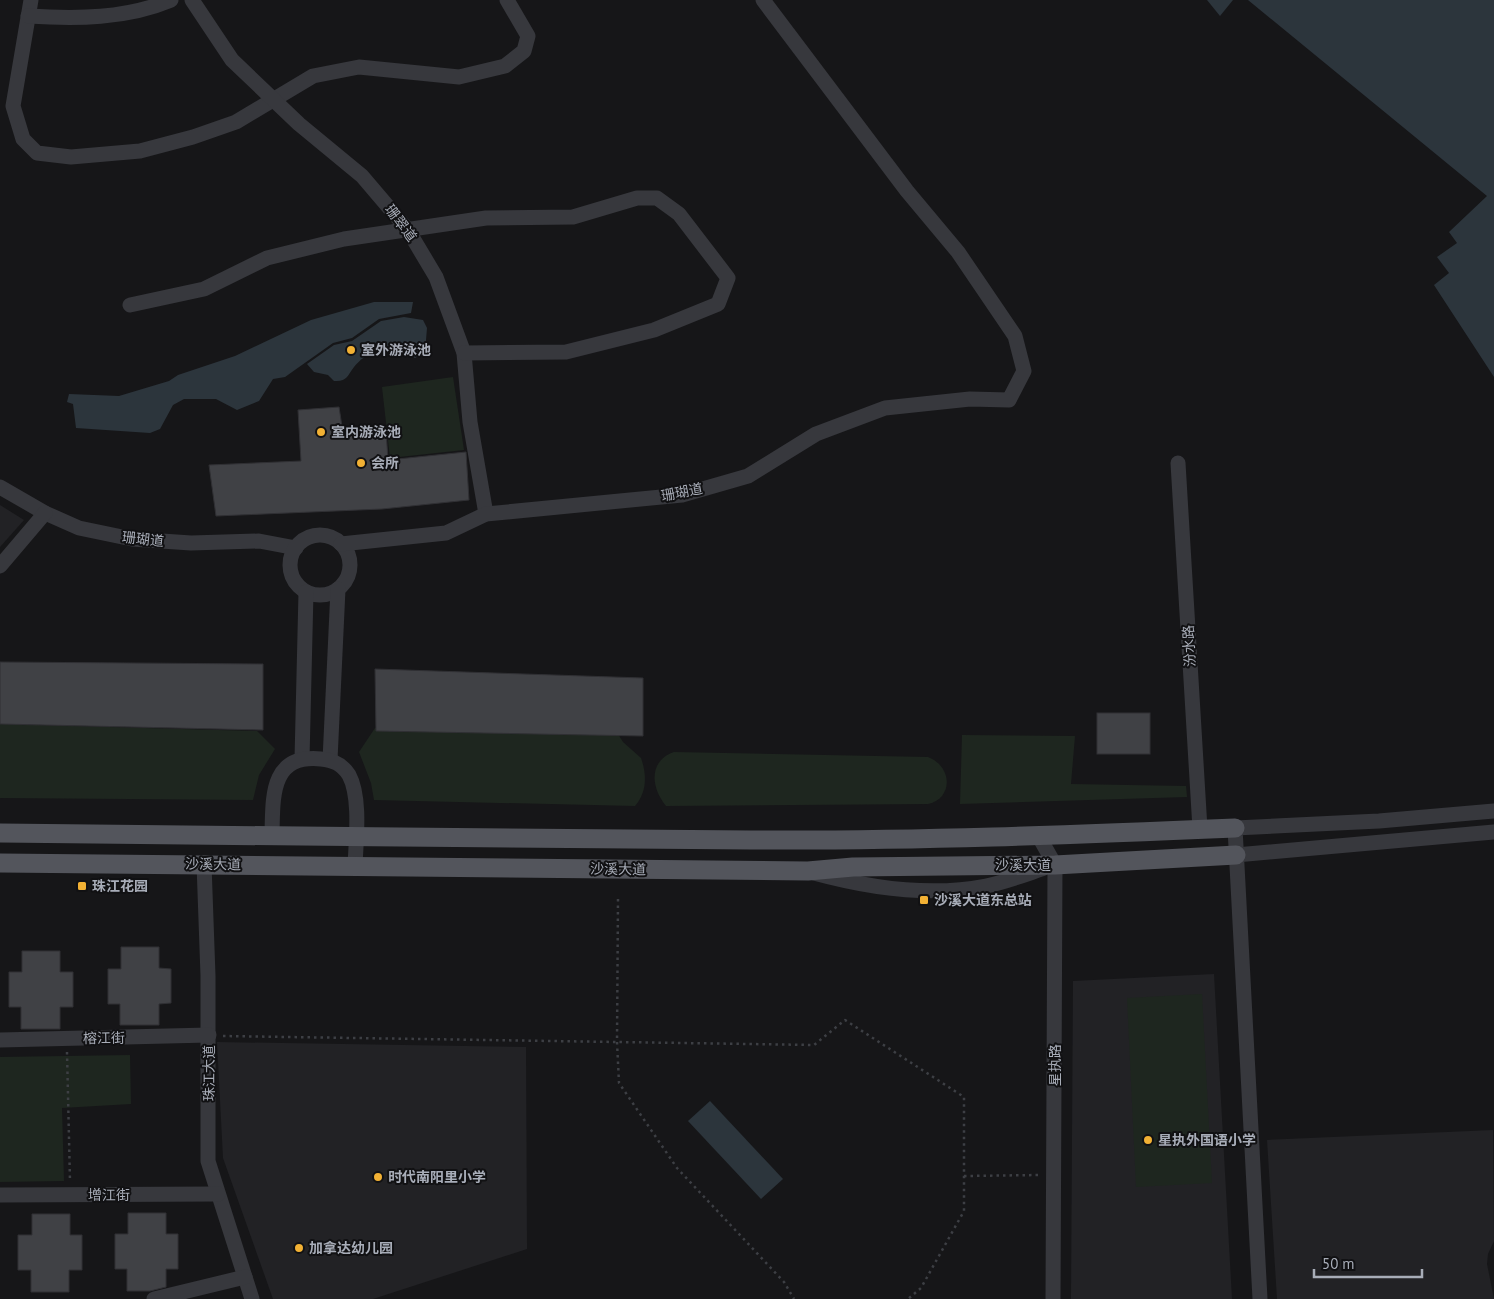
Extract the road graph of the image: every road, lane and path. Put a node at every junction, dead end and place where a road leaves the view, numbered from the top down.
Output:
1 (31, 0) edge
2 (171, 0) edge
3 (192, 0) edge
4 (507, 0) edge
5 (763, 0) edge
6 (28, 16) junction
7 (273, 99) junction
8 (408, 230) junction
9 (130, 305) dead end
10 (464, 353) junction
11 (1178, 462) dead end
12 (0, 487) edge
13 (45, 513) junction
14 (486, 514) junction
15 (341, 544) junction
16 (296, 548) junction
17 (0, 566) edge
18 (338, 589) junction
19 (306, 592) junction
20 (302, 759) junction
21 (330, 760) junction
22 (1494, 811) edge
23 (1235, 828) junction
24 (1200, 829) junction
25 (1494, 832) edge
26 (0, 833) edge
27 (272, 834) junction
28 (356, 835) junction
29 (1038, 836) junction
30 (1236, 855) junction
31 (0, 863) edge
32 (204, 864) junction
33 (1055, 865) junction
34 (355, 866) junction
35 (618, 899) dead end
36 (209, 1035) junction
37 (66, 1038) junction
38 (0, 1040) edge
39 (617, 1042) junction
40 (1055, 1175) junction
41 (964, 1176) junction
42 (218, 1194) junction
43 (0, 1195) edge
44 (71, 1195) junction
45 (245, 1277) junction
46 (154, 1299) edge
47 (252, 1299) edge
48 (794, 1299) edge
49 (908, 1299) edge
50 (1053, 1299) edge
51 (1260, 1299) edge

1 - 6 street
2 - 6 street
3 - 7 street, 珊翠道
4 - 7 street
5 - 14 street, 珊瑚道
6 - 7 street
7 - 8 street, 珊翠道
8 - 9 street
8 - 10 street, 珊翠道
8 - 10 street
10 - 14 street, 珊翠道
11 - 24 street, 汾水路
12 - 13 street, 珊瑚道
13 - 16 street, 珊瑚道
13 - 17 street
14 - 15 street, 珊瑚道
15 - 16 street
15 - 18 street
16 - 19 street
18 - 19 street
18 - 21 street
19 - 20 street
20 - 21 street
20 - 27 street
21 - 28 street
22 - 23 street
23 - 24 main road, 沙溪大道
23 - 30 street
24 - 29 main road, 沙溪大道
25 - 30 street
26 - 27 main road, 沙溪大道
27 - 28 main road, 沙溪大道
28 - 29 main road, 沙溪大道
28 - 34 street
29 - 33 street
30 - 33 main road, 沙溪大道
30 - 51 street
31 - 32 main road, 沙溪大道
32 - 34 main road, 沙溪大道
32 - 36 street, 珠江大道
33 - 34 main road, 沙溪大道
33 - 40 street, 星执路
35 - 39 path
36 - 37 street, 榕江街
36 - 39 path
36 - 42 street, 珠江大道
37 - 38 street, 榕江街
37 - 44 path
39 - 41 path
39 - 48 path
40 - 41 path
40 - 50 street, 星执路
41 - 49 path
42 - 44 street, 增江街
42 - 45 street, 珠江大道
43 - 44 street, 增江街
45 - 46 street
45 - 47 street, 珠江大道

